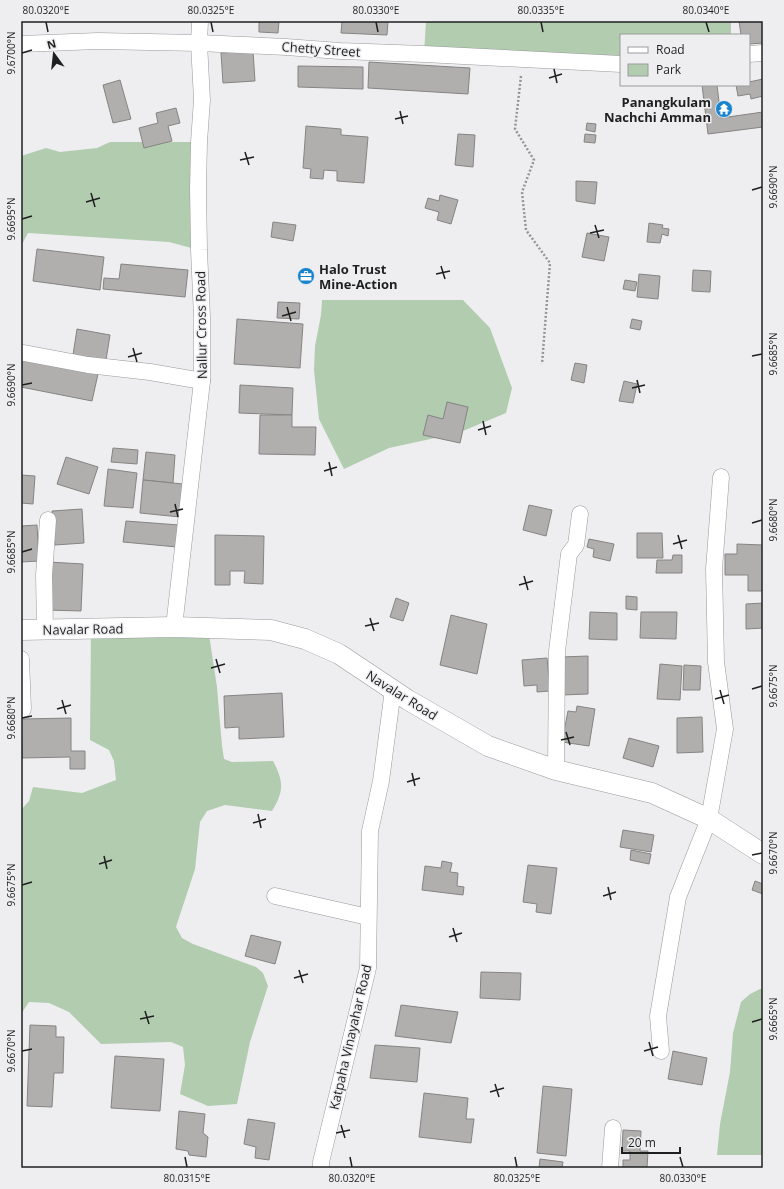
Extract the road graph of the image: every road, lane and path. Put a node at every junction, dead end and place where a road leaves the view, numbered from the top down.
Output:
1 (200, 21) edge
2 (199, 43) junction
3 (21, 44) edge
4 (763, 52) edge
5 (750, 54) edge
6 (524, 58) junction
7 (620, 64) edge
8 (24, 353) dead end
9 (542, 364) dead end
10 (202, 381) junction
11 (721, 477) dead end
12 (580, 514) dead end
13 (48, 520) dead end
14 (174, 627) junction
15 (45, 629) junction
16 (21, 630) edge
17 (21, 659) edge
18 (393, 690) junction
19 (23, 709) dead end
20 (556, 770) junction
21 (709, 819) junction
22 (763, 854) edge
23 (275, 896) dead end
24 (368, 917) junction
25 (661, 1051) dead end
26 (613, 1128) dead end
27 (321, 1168) edge
28 (610, 1168) edge

1 - 2 street, Nallur Cross Road
2 - 3 street, Chetty Street
2 - 6 street, Chetty Street
2 - 10 street, Nallur Cross Road
4 - 5 street
6 - 7 street, Chetty Street
6 - 9 path
8 - 10 street
10 - 14 street, Nallur Cross Road
11 - 21 street
12 - 20 street
13 - 15 street
14 - 15 street, Navalar Road
14 - 18 street, Navalar Road
15 - 16 street, Navalar Road
17 - 19 street
18 - 20 street, Navalar Road
18 - 24 street, Katpaha Vinayahar Road
20 - 21 street, Navalar Road
21 - 22 street, Navalar Road
21 - 25 street
23 - 24 street
24 - 27 street, Katpaha Vinayahar Road
26 - 28 street

